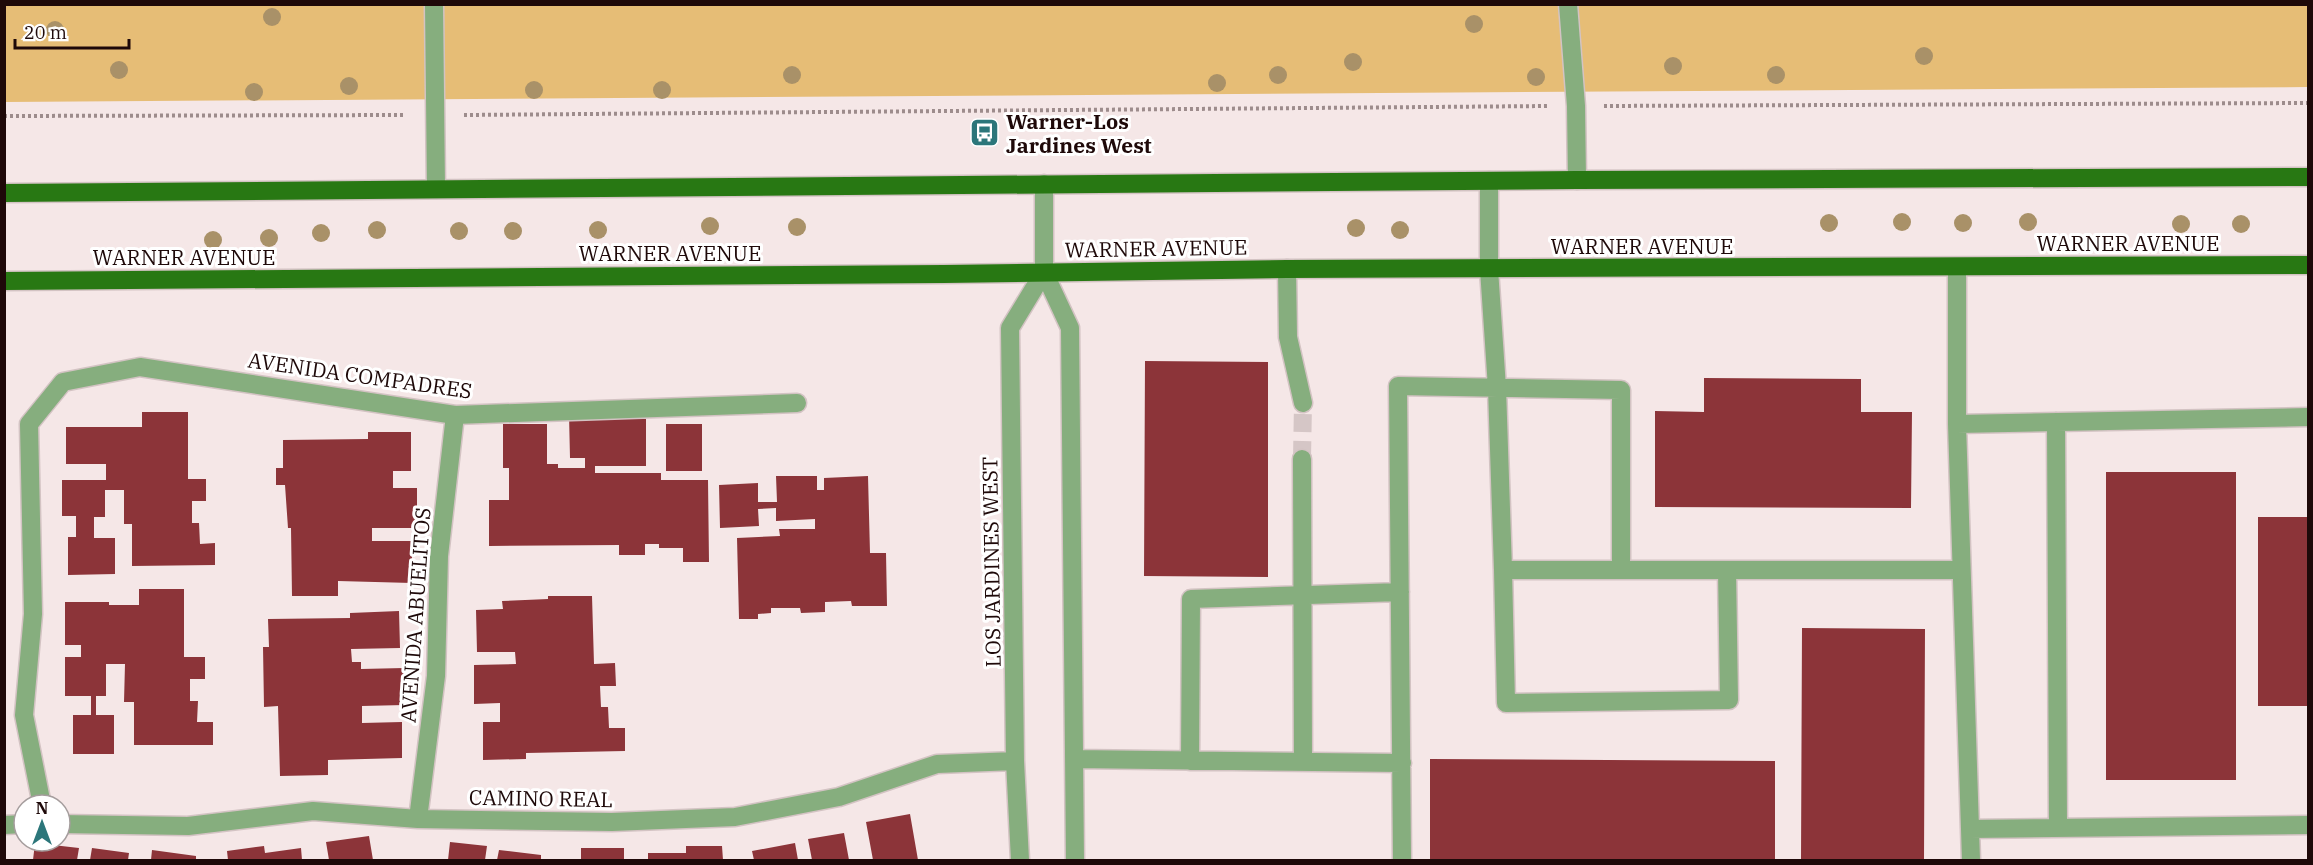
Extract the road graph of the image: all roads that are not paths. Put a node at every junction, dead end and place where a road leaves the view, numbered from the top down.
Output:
1 (434, 4) edge
2 (1568, 4) edge
3 (2308, 177) edge
4 (1577, 180) junction
5 (1489, 181) junction
6 (1044, 184) junction
7 (436, 189) junction
8 (4, 193) edge
9 (2308, 265) edge
10 (1957, 267) junction
11 (1287, 269) junction
12 (1489, 269) junction
13 (1044, 272) junction
14 (4, 280) edge
15 (1497, 388) junction
16 (797, 403) dead end
17 (1303, 403) tunnel mouth
18 (455, 415) junction
19 (2308, 417) edge
20 (2056, 422) junction
21 (1957, 424) junction
22 (1302, 459) tunnel mouth
23 (1503, 570) junction
24 (1621, 570) junction
25 (1727, 570) junction
26 (1961, 570) junction
27 (1400, 592) junction
28 (1303, 596) junction
29 (1075, 759) junction
30 (1015, 761) junction
31 (1191, 761) junction
32 (1303, 762) junction
33 (1402, 763) junction
34 (40, 793) edge
35 (418, 819) junction
36 (72, 824) edge
37 (2308, 825) edge
38 (2058, 827) junction
39 (1970, 829) junction
40 (1020, 861) edge
41 (1075, 861) edge
42 (1402, 861) edge
43 (1971, 861) edge

1 - 7 street
2 - 4 street
3 - 4 main road
4 - 5 main road
5 - 6 main road
5 - 12 street
6 - 7 main road
6 - 13 street
7 - 8 main road
9 - 10 main road, WARNER AVENUE
10 - 12 main road, WARNER AVENUE
10 - 21 street
11 - 12 main road, WARNER AVENUE
11 - 13 main road, WARNER AVENUE
11 - 17 street
12 - 15 street
13 - 14 main road, WARNER AVENUE
13 - 29 street
13 - 30 street, LOS JARDINES WEST
15 - 23 street
15 - 24 street
15 - 27 street
16 - 18 street, AVENIDA COMPADRES
18 - 34 street, AVENIDA COMPADRES
18 - 35 street, AVENIDA ABUELITOS
19 - 20 street
20 - 21 street
20 - 38 street
21 - 26 street
22 - 28 street
23 - 24 street
23 - 25 street
24 - 25 street
25 - 26 street
26 - 39 street
27 - 28 street
27 - 33 street
28 - 31 street
28 - 32 street
29 - 31 street
29 - 41 street
30 - 35 street, CAMINO REAL
30 - 40 street, LOS JARDINES WEST
31 - 32 street
32 - 33 street
33 - 42 street
35 - 36 street, CAMINO REAL
37 - 38 street
38 - 39 street
39 - 43 street

